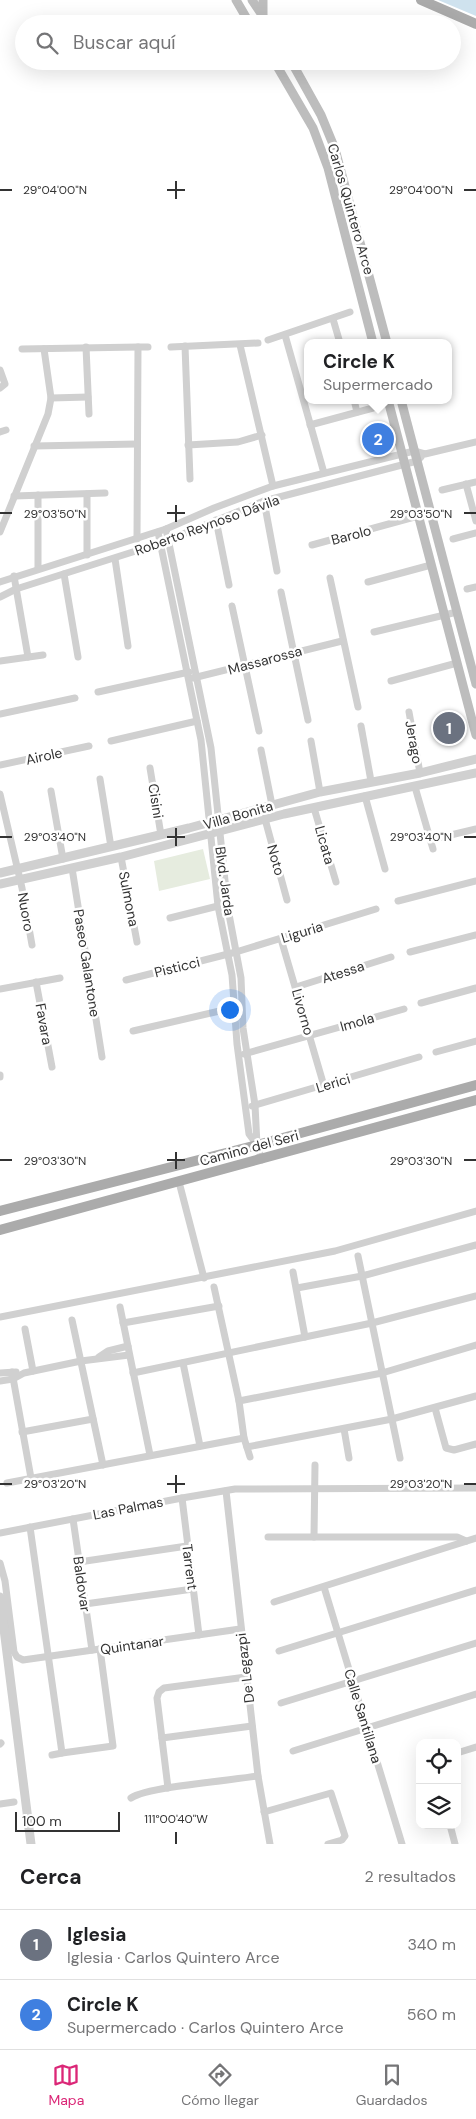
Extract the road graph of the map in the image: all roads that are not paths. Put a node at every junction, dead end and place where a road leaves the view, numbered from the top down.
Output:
1 (236, 0) edge
2 (252, 0) edge
3 (263, 0) edge
4 (421, 0) edge
5 (245, 15) edge
6 (262, 15) edge
7 (265, 15) edge
8 (455, 15) edge
9 (461, 17) edge
10 (476, 24) edge
11 (279, 70) edge
12 (296, 70) edge
13 (377, 305) junction
14 (364, 307) junction
15 (350, 312) dead end
16 (333, 319) junction
17 (285, 335) junction
18 (339, 339) edge
19 (372, 339) edge
20 (385, 339) edge
21 (268, 340) dead end
22 (258, 343) dead end
23 (240, 345) junction
24 (185, 346) junction
25 (138, 347) junction
26 (148, 347) dead end
27 (171, 347) dead end
28 (86, 348) junction
29 (22, 349) dead end
30 (44, 349) junction
31 (0, 370) edge
32 (0, 388) edge
33 (88, 397) junction
34 (51, 398) junction
35 (304, 403) edge
36 (304, 404) edge
37 (355, 404) edge
38 (389, 404) edge
39 (402, 404) edge
40 (373, 408) dead end
41 (358, 412) junction
42 (89, 414) dead end
43 (310, 425) junction
44 (262, 435) junction
45 (476, 442) edge
46 (137, 444) junction
47 (188, 445) junction
48 (34, 446) junction
49 (414, 451) junction
50 (425, 454) junction
51 (404, 459) junction
52 (417, 461) junction
53 (324, 474) junction
54 (190, 479) dead end
55 (273, 482) junction
56 (476, 482) edge
57 (466, 484) junction
58 (442, 490) dead end
59 (105, 493) dead end
60 (87, 494) junction
61 (38, 495) junction
62 (14, 496) junction
63 (264, 501) junction
64 (418, 516) junction
65 (216, 520) junction
66 (476, 521) edge
67 (166, 529) junction
68 (0, 532) edge
69 (158, 532) junction
70 (476, 533) edge
71 (137, 539) junction
72 (168, 539) junction
73 (453, 539) dead end
74 (161, 543) junction
75 (312, 545) dead end
76 (87, 555) junction
77 (115, 558) junction
78 (431, 565) junction
79 (38, 569) junction
80 (277, 571) dead end
81 (64, 574) junction
82 (14, 576) junction
83 (330, 578) dead end
84 (0, 582) edge
85 (368, 582) dead end
86 (229, 585) dead end
87 (476, 587) edge
88 (467, 589) dead end
89 (16, 592) junction
90 (281, 592) dead end
91 (0, 597) edge
92 (232, 606) dead end
93 (457, 612) junction
94 (444, 615) junction
95 (374, 632) dead end
96 (342, 641) junction
97 (128, 646) dead end
98 (292, 653) junction
99 (43, 655) dead end
100 (28, 657) junction
101 (78, 657) dead end
102 (0, 661) edge
103 (457, 663) junction
104 (244, 667) junction
105 (191, 675) junction
106 (390, 681) dead end
107 (476, 684) edge
108 (98, 692) dead end
109 (75, 698) dead end
110 (358, 707) dead end
111 (409, 712) dead end
112 (0, 714) edge
113 (308, 720) dead end
114 (194, 722) junction
115 (361, 726) dead end
116 (259, 731) dead end
117 (476, 734) edge
118 (111, 741) dead end
119 (311, 741) dead end
120 (89, 746) dead end
121 (261, 750) dead end
122 (476, 759) edge
123 (0, 765) edge
124 (150, 768) dead end
125 (420, 772) junction
126 (476, 773) edge
127 (100, 779) dead end
128 (371, 781) junction
129 (415, 787) junction
130 (51, 791) dead end
131 (320, 792) junction
132 (0, 794) edge
133 (365, 796) junction
134 (272, 805) junction
135 (314, 808) junction
136 (2, 809) edge
137 (218, 820) junction
138 (265, 820) junction
139 (208, 823) junction
140 (476, 829) edge
141 (219, 832) junction
142 (209, 834) junction
143 (161, 835) junction
144 (430, 840) junction
145 (111, 847) junction
146 (433, 849) dead end
147 (121, 857) junction
148 (63, 859) junction
149 (72, 868) junction
150 (385, 869) dead end
151 (16, 870) junction
152 (0, 872) edge
153 (19, 879) junction
154 (476, 881) edge
155 (336, 882) dead end
156 (1, 883) edge
157 (288, 900) dead end
158 (398, 901) dead end
159 (218, 906) junction
160 (376, 909) dead end
161 (170, 918) dead end
162 (476, 935) edge
163 (281, 938) junction
164 (137, 942) dead end
165 (32, 945) dead end
166 (236, 952) junction
167 (410, 952) dead end
168 (227, 954) junction
169 (390, 957) dead end
170 (60, 978) dead end
171 (126, 980) dead end
172 (36, 982) junction
173 (296, 987) junction
174 (476, 988) edge
175 (0, 989) edge
176 (421, 1003) dead end
177 (242, 1006) junction
178 (234, 1008) junction
179 (404, 1008) dead end
180 (133, 1030) dead end
181 (309, 1035) junction
182 (476, 1042) edge
183 (436, 1052) dead end
184 (247, 1053) junction
185 (239, 1055) junction
186 (102, 1057) dead end
187 (418, 1057) dead end
188 (52, 1067) dead end
189 (476, 1085) edge
190 (324, 1086) junction
191 (476, 1100) edge
192 (255, 1105) junction
193 (247, 1106) junction
194 (370, 1114) junction
195 (360, 1131) junction
196 (257, 1146) junction
197 (262, 1160) junction
198 (179, 1182) junction
199 (476, 1211) edge
200 (0, 1212) edge
201 (0, 1230) edge
202 (476, 1246) edge
203 (358, 1256) dead end
204 (293, 1272) dead end
205 (362, 1276) junction
206 (204, 1278) junction
207 (214, 1287) dead end
208 (297, 1288) junction
209 (476, 1296) edge
210 (219, 1306) junction
211 (120, 1307) dead end
212 (0, 1317) edge
213 (72, 1320) dead end
214 (123, 1323) junction
215 (372, 1323) junction
216 (25, 1330) dead end
217 (305, 1337) junction
218 (476, 1345) edge
219 (128, 1346) junction
220 (229, 1354) junction
221 (129, 1355) junction
222 (99, 1357) junction
223 (81, 1361) junction
224 (183, 1363) junction
225 (33, 1371) junction
226 (0, 1373) edge
227 (133, 1373) junction
228 (382, 1373) junction
229 (12, 1375) junction
230 (0, 1382) edge
231 (476, 1396) edge
232 (239, 1401) junction
233 (435, 1408) junction
234 (93, 1419) junction
235 (392, 1419) junction
236 (344, 1429) junction
237 (22, 1432) junction
238 (244, 1438) junction
239 (476, 1444) edge
240 (200, 1446) junction
241 (247, 1447) junction
242 (150, 1456) junction
243 (250, 1457) dead end
244 (349, 1458) dead end
245 (400, 1458) dead end
246 (103, 1465) junction
247 (315, 1465) dead end
248 (31, 1478) junction
249 (7, 1483) dead end
250 (315, 1488) junction
251 (476, 1488) edge
252 (226, 1491) junction
253 (182, 1498) junction
254 (73, 1519) junction
255 (30, 1527) junction
256 (0, 1533) edge
257 (268, 1537) dead end
258 (314, 1537) junction
259 (476, 1538) edge
260 (466, 1541) junction
261 (187, 1546) junction
262 (79, 1562) junction
263 (0, 1563) edge
264 (324, 1587) junction
265 (192, 1589) junction
266 (476, 1590) edge
267 (0, 1597) edge
268 (274, 1602) dead end
269 (85, 1604) junction
270 (240, 1629) junction
271 (338, 1633) junction
272 (199, 1635) junction
273 (476, 1642) edge
274 (100, 1649) junction
275 (92, 1650) junction
276 (279, 1651) dead end
277 (50, 1656) junction
278 (246, 1677) junction
279 (352, 1681) junction
280 (476, 1694) edge
281 (281, 1703) dead end
282 (252, 1726) junction
283 (367, 1728) junction
284 (162, 1738) junction
285 (476, 1747) edge
286 (293, 1751) dead end
287 (461, 1752) edge
288 (62, 1753) junction
289 (52, 1755) dead end
290 (258, 1776) junction
291 (168, 1788) junction
292 (131, 1798) dead end
293 (14, 1802) dead end
294 (0, 1804) edge
295 (264, 1812) junction
296 (451, 1829) edge
297 (31, 1844) edge
298 (270, 1844) edge
299 (328, 1844) edge
300 (402, 1844) edge
301 (456, 1844) edge

1 - 5 main road
2 - 6 main road
3 - 7 main road
4 - 8 main road
9 - 10 main road
11 - 14 main road, Carlos Quintero Arce
12 - 13 main road, Carlos Quintero Arce
13 - 14 main road
13 - 20 main road, Carlos Quintero Arce
14 - 19 main road, Carlos Quintero Arce
15 - 16 street
16 - 17 street
16 - 18 street
17 - 21 street
17 - 35 street
22 - 23 street
23 - 24 street
23 - 44 street
24 - 27 street
24 - 47 street
25 - 26 street
25 - 28 street
25 - 46 street
28 - 30 street
28 - 33 street
29 - 30 street
30 - 34 street
31 - 32 street
33 - 34 street
33 - 42 street
34 - 48 street
36 - 43 street
37 - 41 street
38 - 51 main road
39 - 49 main road
40 - 41 street
41 - 43 street
43 - 53 street
44 - 47 street
44 - 55 street
45 - 50 street
46 - 48 street
46 - 71 street
47 - 54 street
48 - 62 street
49 - 50 street
49 - 51 street, Roberto Reynoso Dávila
49 - 52 main road
50 - 52 street
51 - 52 street, Roberto Reynoso Dávila
51 - 53 street, Roberto Reynoso Dávila
51 - 63 street, Roberto Reynoso Dávila
51 - 64 main road
52 - 93 main road
53 - 55 street, Roberto Reynoso Dávila
55 - 67 street, Roberto Reynoso Dávila
56 - 57 street
57 - 58 street
57 - 66 street
59 - 60 street
60 - 61 street
60 - 76 street
61 - 62 street
61 - 79 street
62 - 68 street
63 - 65 street, Roberto Reynoso Dávila
63 - 80 street
64 - 75 street, Barolo
64 - 78 main road
65 - 72 street, Roberto Reynoso Dávila
65 - 86 street
67 - 69 street, Roberto Reynoso Dávila
67 - 72 street, Blvd. Jarda
69 - 71 street, Roberto Reynoso Dávila
69 - 74 street, Blvd. Jarda
70 - 73 street
71 - 76 street, Roberto Reynoso Dávila
72 - 74 street, Roberto Reynoso Dávila
72 - 105 street, Blvd. Jarda
74 - 77 street, Roberto Reynoso Dávila
74 - 105 street, Blvd. Jarda
76 - 79 street, Roberto Reynoso Dávila
77 - 81 street, Roberto Reynoso Dávila
77 - 97 street
78 - 85 street
78 - 94 main road
79 - 82 street, Roberto Reynoso Dávila
81 - 89 street, Roberto Reynoso Dávila
81 - 101 street
82 - 84 street, Roberto Reynoso Dávila
82 - 89 street
83 - 96 street
87 - 88 street
89 - 91 street, Roberto Reynoso Dávila
89 - 100 street
90 - 98 street
92 - 104 street
93 - 94 street
93 - 107 main road
94 - 95 street
94 - 103 main road
96 - 98 street, Massarossa
96 - 110 street
98 - 104 street, Massarossa
98 - 113 street
99 - 100 street
100 - 102 street
103 - 106 street
103 - 117 main road
104 - 105 street, Massarossa
104 - 116 street
105 - 108 street, Massarossa
105 - 114 street, Blvd. Jarda
105 - 137 street, Blvd. Jarda
109 - 112 street
111 - 125 street, Jerago
114 - 118 street
114 - 139 street, Blvd. Jarda
115 - 128 street
119 - 131 street
120 - 123 street, Airole
121 - 134 street
122 - 125 street, Villa Bonita
124 - 143 street, Cisini
125 - 128 street, Villa Bonita
126 - 129 street, Villa Bonita
127 - 145 street
128 - 131 street, Villa Bonita
129 - 133 street, Villa Bonita
129 - 144 street
130 - 148 street
131 - 134 street, Villa Bonita
132 - 136 street
133 - 135 street, Villa Bonita
133 - 150 street
134 - 137 street, Villa Bonita
135 - 138 street, Villa Bonita
135 - 155 street, Licata
136 - 151 street
137 - 139 street, Villa Bonita
137 - 141 street, Blvd. Jarda
138 - 141 street, Villa Bonita
138 - 157 street, Noto
139 - 142 street, Blvd. Jarda
139 - 143 street, Villa Bonita
140 - 144 street
141 - 142 street, Villa Bonita
141 - 166 street, Blvd. Jarda
142 - 147 street, Villa Bonita
142 - 159 street, Blvd. Jarda
143 - 145 street, Villa Bonita
144 - 146 street
145 - 148 street, Villa Bonita
147 - 149 street, Villa Bonita
147 - 164 street, Sulmona
148 - 151 street, Villa Bonita
149 - 153 street, Villa Bonita
149 - 186 street, Paseo Galantone
151 - 152 street, Villa Bonita
151 - 153 street
152 - 156 street
153 - 156 street, Villa Bonita
153 - 165 street, Nuoro
154 - 158 street
159 - 161 street
159 - 168 street, Blvd. Jarda
160 - 163 street, Liguria
162 - 167 street
163 - 166 street, Liguria
163 - 173 street, Livorno
166 - 168 street, Liguria
166 - 177 street, Blvd. Jarda
168 - 171 street, Pisticci
168 - 178 street, Blvd. Jarda
169 - 173 street, Atessa
170 - 172 street
172 - 175 street
172 - 188 street, Favara
173 - 181 street, Livorno
174 - 176 street
177 - 178 street
177 - 184 street, Blvd. Jarda
178 - 180 street
178 - 185 street, Blvd. Jarda
179 - 181 street, Imola
181 - 184 street, Imola
181 - 190 street, Livorno
182 - 183 street
184 - 185 street, Imola
184 - 192 street, Blvd. Jarda
185 - 193 street, Blvd. Jarda
187 - 190 street, Lerici
189 - 194 main road, Camino del Seri
190 - 192 street, Lerici
191 - 195 main road, Camino del Seri
192 - 193 street, Lerici
192 - 196 street, Blvd. Jarda
193 - 196 street, Blvd. Jarda
194 - 195 main road
194 - 196 main road, Camino del Seri
195 - 197 main road, Camino del Seri
196 - 197 street, Blvd. Jarda
196 - 200 main road, Camino del Seri
197 - 198 main road, Camino del Seri
198 - 201 main road, Camino del Seri
198 - 206 street
199 - 206 street
202 - 205 street
203 - 205 street
204 - 208 street
205 - 208 street
205 - 215 street
206 - 212 street
207 - 210 street
208 - 217 street
209 - 215 street
210 - 214 street
210 - 220 street
211 - 214 street
213 - 223 street
214 - 219 street
215 - 217 street
215 - 228 street
216 - 225 street
217 - 220 street
218 - 228 street
219 - 221 street
219 - 222 street
220 - 224 street
220 - 232 street
221 - 222 street
221 - 227 street
222 - 223 street
223 - 225 street
223 - 234 street
224 - 227 street
224 - 240 street
225 - 229 street
226 - 229 street
227 - 242 street
228 - 232 street
228 - 235 street
229 - 230 street
229 - 237 street
231 - 233 street
232 - 238 street
233 - 235 street
233 - 239 street
234 - 237 street
234 - 246 street
235 - 236 street
235 - 245 street
236 - 241 street
236 - 244 street
237 - 248 street
238 - 240 street
238 - 241 street
240 - 242 street
241 - 243 street
242 - 246 street
246 - 248 street
247 - 250 street
248 - 249 street
250 - 251 street, Las Palmas
250 - 252 street, Las Palmas
250 - 258 street
252 - 253 street, Las Palmas
252 - 270 street, De Legazpi
253 - 254 street, Las Palmas
253 - 261 street, Tarrent
254 - 255 street, Las Palmas
254 - 262 street, Baldovar
255 - 256 street, Las Palmas
255 - 277 street
257 - 258 street
258 - 260 street
259 - 260 street
260 - 264 street
261 - 262 street
261 - 265 street, Tarrent
262 - 269 street, Baldovar
263 - 277 street, Quintanar
264 - 268 street
264 - 271 street, Calle Santillana
265 - 269 street
265 - 272 street, Tarrent
266 - 271 street
267 - 297 street
269 - 275 street, Baldovar
270 - 272 street, Quintanar
270 - 278 street, De Legazpi
271 - 276 street
271 - 279 street, Calle Santillana
272 - 274 street, Quintanar
273 - 279 street
274 - 275 street, Quintanar
274 - 288 street
275 - 277 street, Quintanar
277 - 288 street
278 - 282 street, De Legazpi
278 - 284 street
279 - 281 street
279 - 283 street, Calle Santillana
280 - 283 street
282 - 284 street
282 - 290 street, De Legazpi
283 - 286 street
283 - 300 street, Calle Santillana
284 - 291 street
285 - 287 street
288 - 289 street
290 - 291 street
290 - 295 street, De Legazpi
291 - 292 street
293 - 294 street
295 - 298 street, De Legazpi
295 - 299 street
296 - 301 street

